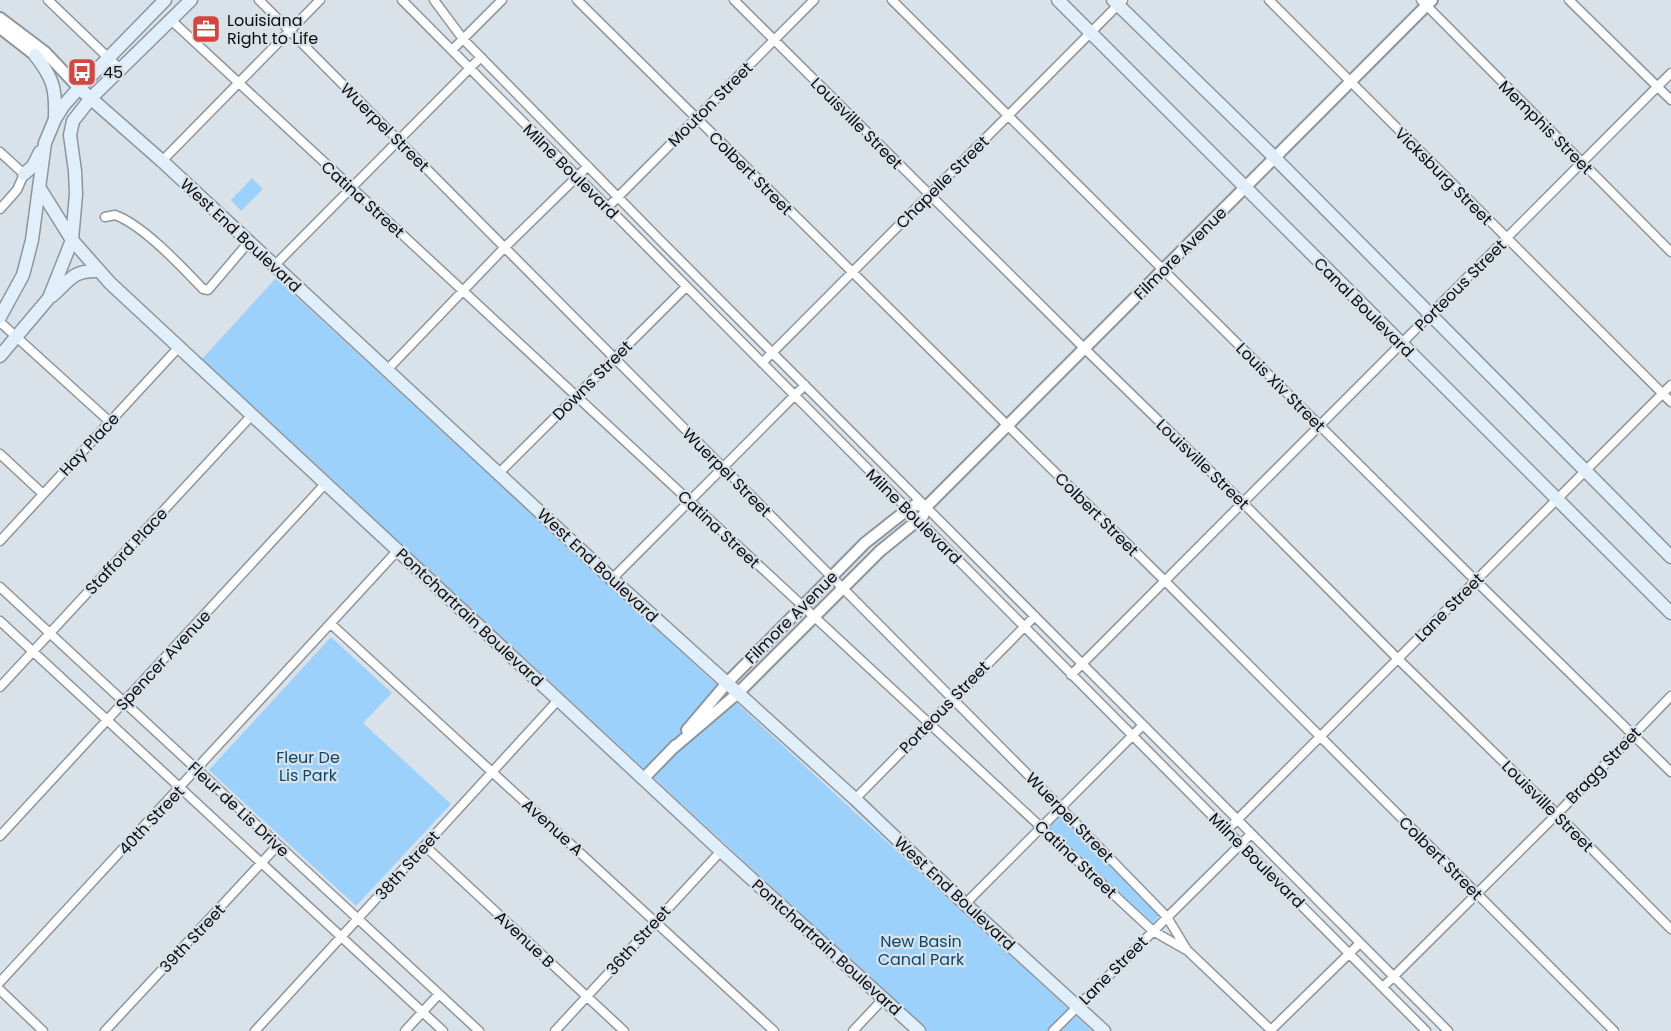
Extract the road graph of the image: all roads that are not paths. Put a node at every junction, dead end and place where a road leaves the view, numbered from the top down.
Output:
1 (48, 0) edge
2 (165, 0) edge
3 (191, 0) edge
4 (259, 0) edge
5 (320, 0) edge
6 (402, 0) edge
7 (434, 0) edge
8 (502, 0) edge
9 (577, 0) edge
10 (734, 0) edge
11 (814, 0) edge
12 (892, 0) edge
13 (1058, 0) edge
14 (1269, 0) edge
15 (1569, 0) edge
16 (1118, 2) edge
17 (1427, 2) edge
18 (0, 18) edge
19 (171, 20) junction
20 (0, 28) edge
21 (289, 30) junction
22 (1091, 33) junction
23 (463, 39) junction
24 (774, 40) junction
25 (452, 51) junction
26 (35, 55) junction
27 (108, 57) junction
28 (481, 57) junction
29 (469, 68) junction
30 (120, 69) junction
31 (1671, 73) edge
32 (1350, 82) junction
33 (237, 83) junction
34 (1658, 87) junction
35 (79, 88) junction
36 (90, 98) junction
37 (1671, 100) edge
38 (1008, 116) junction
39 (55, 119) junction
40 (695, 119) junction
41 (398, 139) junction
42 (45, 143) junction
43 (0, 153) edge
44 (1275, 158) junction
45 (162, 161) junction
46 (1581, 163) junction
47 (588, 166) junction
48 (24, 174) junction
49 (577, 177) junction
50 (39, 187) junction
51 (1245, 187) junction
52 (350, 188) junction
53 (930, 194) junction
54 (619, 196) junction
55 (607, 208) junction
56 (0, 209) edge
57 (105, 217) dead end
58 (1507, 238) junction
59 (72, 240) junction
60 (248, 243) junction
61 (505, 247) junction
62 (1671, 252) edge
63 (274, 266) junction
64 (1164, 269) junction
65 (98, 271) junction
66 (852, 273) junction
67 (686, 287) junction
68 (463, 290) junction
69 (49, 298) junction
70 (1430, 315) junction
71 (0, 320) edge
72 (17, 337) junction
73 (1401, 344) junction
74 (178, 348) junction
75 (1085, 349) junction
76 (773, 352) junction
77 (0, 356) edge
78 (614, 359) junction
79 (762, 363) junction
80 (387, 370) junction
81 (805, 385) junction
82 (1671, 385) edge
83 (1662, 393) junction
84 (575, 396) junction
85 (794, 396) junction
86 (1671, 402) edge
87 (252, 415) junction
88 (110, 422) junction
89 (1320, 425) junction
90 (1008, 427) junction
91 (0, 454) edge
92 (722, 467) junction
93 (1585, 471) junction
94 (499, 473) junction
95 (325, 484) junction
96 (43, 494) junction
97 (1557, 499) junction
98 (688, 501) junction
99 (1243, 503) junction
100 (927, 506) junction
101 (908, 510) junction
102 (918, 520) junction
103 (0, 541) edge
104 (398, 550) junction
105 (1671, 557) edge
106 (831, 577) junction
107 (612, 579) junction
108 (1165, 581) junction
109 (1476, 581) junction
110 (0, 587) edge
111 (843, 587) junction
112 (802, 606) junction
113 (1671, 614) edge
114 (1035, 616) junction
115 (815, 617) junction
116 (0, 621) edge
117 (331, 624) junction
118 (1024, 626) junction
119 (50, 634) junction
120 (33, 652) junction
121 (1398, 659) junction
122 (1083, 664) junction
123 (1071, 675) junction
124 (727, 683) junction
125 (0, 687) edge
126 (738, 693) junction
127 (1671, 696) edge
128 (952, 698) junction
129 (559, 699) junction
130 (124, 702) junction
131 (108, 719) junction
132 (928, 723) junction
133 (1143, 724) junction
134 (1633, 734) junction
135 (1131, 736) junction
136 (1319, 738) junction
137 (671, 750) junction
138 (197, 770) junction
139 (492, 772) junction
140 (1671, 772) edge
141 (644, 778) junction
142 (180, 787) junction
143 (855, 799) junction
144 (1060, 807) junction
145 (1557, 814) junction
146 (1237, 820) junction
147 (1041, 826) junction
148 (1227, 830) junction
149 (1251, 834) junction
150 (0, 836) edge
151 (1240, 844) junction
152 (278, 845) junction
153 (425, 846) junction
154 (721, 850) junction
155 (261, 862) junction
156 (1477, 893) junction
157 (965, 904) junction
158 (1167, 917) junction
159 (358, 919) junction
160 (656, 921) junction
161 (1671, 929) edge
162 (1153, 931) junction
163 (341, 936) junction
164 (1360, 943) junction
165 (1188, 951) junction
166 (1350, 953) junction
167 (1393, 977) junction
168 (0, 982) edge
169 (1383, 987) junction
170 (0, 990) edge
171 (439, 994) junction
172 (587, 996) junction
173 (884, 998) junction
174 (1077, 1006) junction
175 (423, 1012) junction
176 (43, 1031) edge
177 (105, 1031) edge
178 (255, 1031) edge
179 (405, 1031) edge
180 (444, 1031) edge
181 (479, 1031) edge
182 (555, 1031) edge
183 (624, 1031) edge
184 (774, 1031) edge
185 (853, 1031) edge
186 (919, 1031) edge
187 (1053, 1031) edge
188 (1104, 1031) edge
189 (1271, 1031) edge
190 (1426, 1031) edge
191 (1448, 1031) edge
192 (1614, 1031) edge

1 - 27 street
2 - 27 main road
3 - 19 main road
4 - 21 street, Wuerpel Street
5 - 21 street
6 - 25 street, Milne Boulevard
7 - 23 street, Milne Boulevard
8 - 23 street
9 - 40 street, Colbert Street
10 - 24 street, Louisville Street
11 - 24 street, Mouton Street
12 - 38 street, Louis Xiv Street
13 - 22 main road, Canal Boulevard
14 - 32 street, Vicksburg Street
15 - 34 street
16 - 22 street, Chapelle Street
16 - 44 main road
17 - 32 street, Filmore Avenue
17 - 46 street, Memphis Street
18 - 35 street
19 - 30 main road
19 - 33 street, Catina Street
20 - 26 street
21 - 33 street
21 - 41 street, Wuerpel Street
22 - 38 street, Chapelle Street
22 - 51 main road, Canal Boulevard
23 - 25 street
23 - 28 street, Milne Boulevard
24 - 40 street, Mouton Street
24 - 53 street, Louisville Street
25 - 29 street, Milne Boulevard
26 - 35 street
26 - 39 main road
27 - 30 street
27 - 35 main road
28 - 29 street
28 - 47 street, Milne Boulevard
29 - 41 street
29 - 49 street, Milne Boulevard
30 - 36 main road
31 - 34 street, Porteous Street
32 - 44 street, Filmore Avenue
32 - 58 street, Vicksburg Street
33 - 45 street
33 - 52 street, Catina Street
34 - 37 street
34 - 46 street, Porteous Street
35 - 36 main road, West End Boulevard
35 - 39 main road
36 - 45 main road, West End Boulevard
36 - 59 main road
38 - 53 street, Chapelle Street
38 - 64 street, Louis Xiv Street
39 - 42 main road
40 - 54 street, Mouton Street
40 - 66 street, Colbert Street
41 - 52 street
41 - 61 street, Wuerpel Street
42 - 48 main road
42 - 50 main road
43 - 48 street
44 - 51 street, Filmore Avenue
44 - 70 main road
45 - 60 main road, West End Boulevard
46 - 58 street, Porteous Street
46 - 62 street, Memphis Street
47 - 49 street
47 - 54 street, Milne Boulevard
48 - 56 street
49 - 55 street, Milne Boulevard
49 - 61 street
50 - 59 main road, Pontchartrain Boulevard
50 - 71 main road
51 - 64 street, Filmore Avenue
51 - 73 main road, Canal Boulevard
52 - 63 street
52 - 68 street, Catina Street
53 - 66 street, Chapelle Street
53 - 75 street, Louisville Street
54 - 55 street, Mouton Street
54 - 76 street, Milne Boulevard
55 - 67 street, Milne Boulevard
57 - 60 street
58 - 70 street, Porteous Street
58 - 83 street, Vicksburg Street
59 - 65 main road, Pontchartrain Boulevard
59 - 69 main road
60 - 63 main road, West End Boulevard
61 - 68 street
61 - 78 street, Wuerpel Street
63 - 80 main road, West End Boulevard
64 - 75 street, Filmore Avenue
64 - 89 street, Louis Xiv Street
65 - 69 main road
65 - 74 main road, Pontchartrain Boulevard
66 - 76 street, Chapelle Street
66 - 90 street, Colbert Street
67 - 78 street, Downs Street
67 - 79 street, Milne Boulevard
68 - 80 street
68 - 84 street, Catina Street
69 - 72 main road
70 - 73 street, Porteous Street
70 - 93 main road
71 - 72 street
72 - 77 main road
72 - 88 street
73 - 89 street, Porteous Street
73 - 97 main road, Canal Boulevard
74 - 87 main road, Pontchartrain Boulevard
74 - 88 street, Hay Place
75 - 90 street, Filmore Avenue
75 - 99 street, Louisville Street
76 - 79 street, Chapelle Street
76 - 81 street, Milne Boulevard
78 - 84 street, Downs Street
78 - 92 street, Wuerpel Street
79 - 85 street, Milne Boulevard
80 - 94 main road, West End Boulevard
81 - 85 street
81 - 100 street, Milne Boulevard
82 - 83 street, Lane Street
83 - 86 street, Vicksburg Street
83 - 93 street, Lane Street
84 - 94 street, Downs Street
84 - 98 street, Catina Street
85 - 92 street
85 - 101 street, Milne Boulevard
87 - 95 main road, Pontchartrain Boulevard
87 - 119 street, Stafford Place
88 - 96 street, Hay Place
89 - 99 street, Porteous Street
89 - 109 street, Louis Xiv Street
90 - 100 street, Filmore Avenue
90 - 108 street, Colbert Street
91 - 96 street
92 - 98 street
92 - 106 street, Wuerpel Street
93 - 97 street, Lane Street
93 - 105 main road
94 - 107 main road, West End Boulevard
95 - 104 main road, Pontchartrain Boulevard
95 - 130 street, Spencer Avenue
96 - 103 street, Hay Place
97 - 109 street, Lane Street
97 - 113 main road, Canal Boulevard
98 - 107 street
98 - 112 street, Catina Street
99 - 108 street, Porteous Street
99 - 121 street, Louisville Street
100 - 101 street, Filmore Avenue
100 - 102 street, Filmore Avenue
100 - 114 street, Milne Boulevard
101 - 102 street, Milne Boulevard
101 - 106 street, Filmore Avenue
102 - 111 street, Filmore Avenue
102 - 118 street, Milne Boulevard
104 - 117 street, 40th Street
104 - 129 main road, Pontchartrain Boulevard
106 - 111 street, Wuerpel Street
106 - 112 street, Filmore Avenue
107 - 124 main road, West End Boulevard
108 - 122 street, Porteous Street
108 - 136 street, Colbert Street
109 - 121 street, Lane Street
109 - 134 street, Louis Xiv Street
110 - 119 street, Fleur de Lis Drive
111 - 115 street, Filmore Avenue
111 - 128 street, Wuerpel Street
112 - 115 street, Catina Street
112 - 124 street, Filmore Avenue
114 - 118 street, Porteous Street
114 - 122 street, Milne Boulevard
115 - 126 street, Filmore Avenue
115 - 132 street, Catina Street
116 - 120 street, Fleur de Lis Drive
117 - 138 street, 40th Street
117 - 139 street, Avenue A
118 - 123 street, Milne Boulevard
118 - 128 street, Porteous Street
119 - 120 street, Stafford Place
119 - 130 street, Fleur de Lis Drive
120 - 125 street, Stafford Place
120 - 131 street, Fleur de Lis Drive
121 - 136 street, Lane Street
121 - 145 street, Louisville Street
122 - 123 street, Porteous Street
122 - 133 street, Milne Boulevard
123 - 135 street, Milne Boulevard
124 - 126 main road, West End Boulevard
124 - 137 street, Filmore Avenue
126 - 137 street, Filmore Avenue
126 - 143 main road, West End Boulevard
127 - 134 street, Bragg Street
128 - 132 street, Porteous Street
128 - 144 street, Wuerpel Street
129 - 139 street, 38th Street
129 - 141 main road, Pontchartrain Boulevard
130 - 131 street, Spencer Avenue
130 - 138 street, Fleur de Lis Drive
131 - 142 street, Fleur de Lis Drive
131 - 150 street, Spencer Avenue
132 - 143 street, Porteous Street
132 - 147 street, Catina Street
133 - 135 street
133 - 146 street, Milne Boulevard
134 - 140 street, Louis Xiv Street
134 - 145 street, Bragg Street
135 - 144 street
135 - 148 street, Milne Boulevard
136 - 146 street, Lane Street
136 - 156 street, Colbert Street
137 - 141 street, Filmore Avenue
138 - 142 street, 40th Street
138 - 152 street, Fleur de Lis Drive
139 - 153 street, 38th Street
139 - 160 street, Avenue A
141 - 154 main road, Pontchartrain Boulevard
142 - 155 street, Fleur de Lis Drive
142 - 168 street, 40th Street
143 - 157 main road, West End Boulevard
144 - 147 street
144 - 158 street, Wuerpel Street
145 - 156 street, Bragg Street
145 - 161 street, Louisville Street
146 - 148 street, Lane Street
146 - 149 street, Milne Boulevard
147 - 157 street
147 - 162 street, Catina Street
148 - 151 street, Milne Boulevard
149 - 151 street, Lane Street
149 - 164 street, Milne Boulevard
151 - 158 street, Lane Street
151 - 166 street, Milne Boulevard
152 - 155 street, 39th Street
152 - 159 street, Fleur de Lis Drive
153 - 159 street, 38th Street
153 - 172 street, Avenue B
154 - 160 street, 36th Street
154 - 173 main road, Pontchartrain Boulevard
155 - 163 street, Fleur de Lis Drive
155 - 177 street, 39th Street
156 - 167 street, Bragg Street
156 - 192 street, Colbert Street
157 - 174 main road, West End Boulevard
158 - 162 street, Lane Street
158 - 165 street, Wuerpel Street
159 - 163 street, 38th Street
159 - 171 street, Fleur de Lis Drive
160 - 172 street, 36th Street
160 - 184 street, Avenue A
162 - 165 street, Catina Street
162 - 174 street, Lane Street
163 - 175 street, Fleur de Lis Drive
163 - 178 street, 38th Street
164 - 166 street
164 - 167 street, Milne Boulevard
165 - 189 street, Catina Street
166 - 169 street, Milne Boulevard
166 - 189 street
167 - 169 street, Bragg Street
167 - 191 street, Milne Boulevard
169 - 190 street, Milne Boulevard
170 - 176 street
171 - 175 street
171 - 181 street, Fleur de Lis Drive
172 - 182 street, 36th Street
172 - 183 street, Avenue B
173 - 185 street
173 - 186 main road, Pontchartrain Boulevard
174 - 187 street, Lane Street
174 - 188 main road, West End Boulevard
175 - 179 street
175 - 180 street, Fleur de Lis Drive

